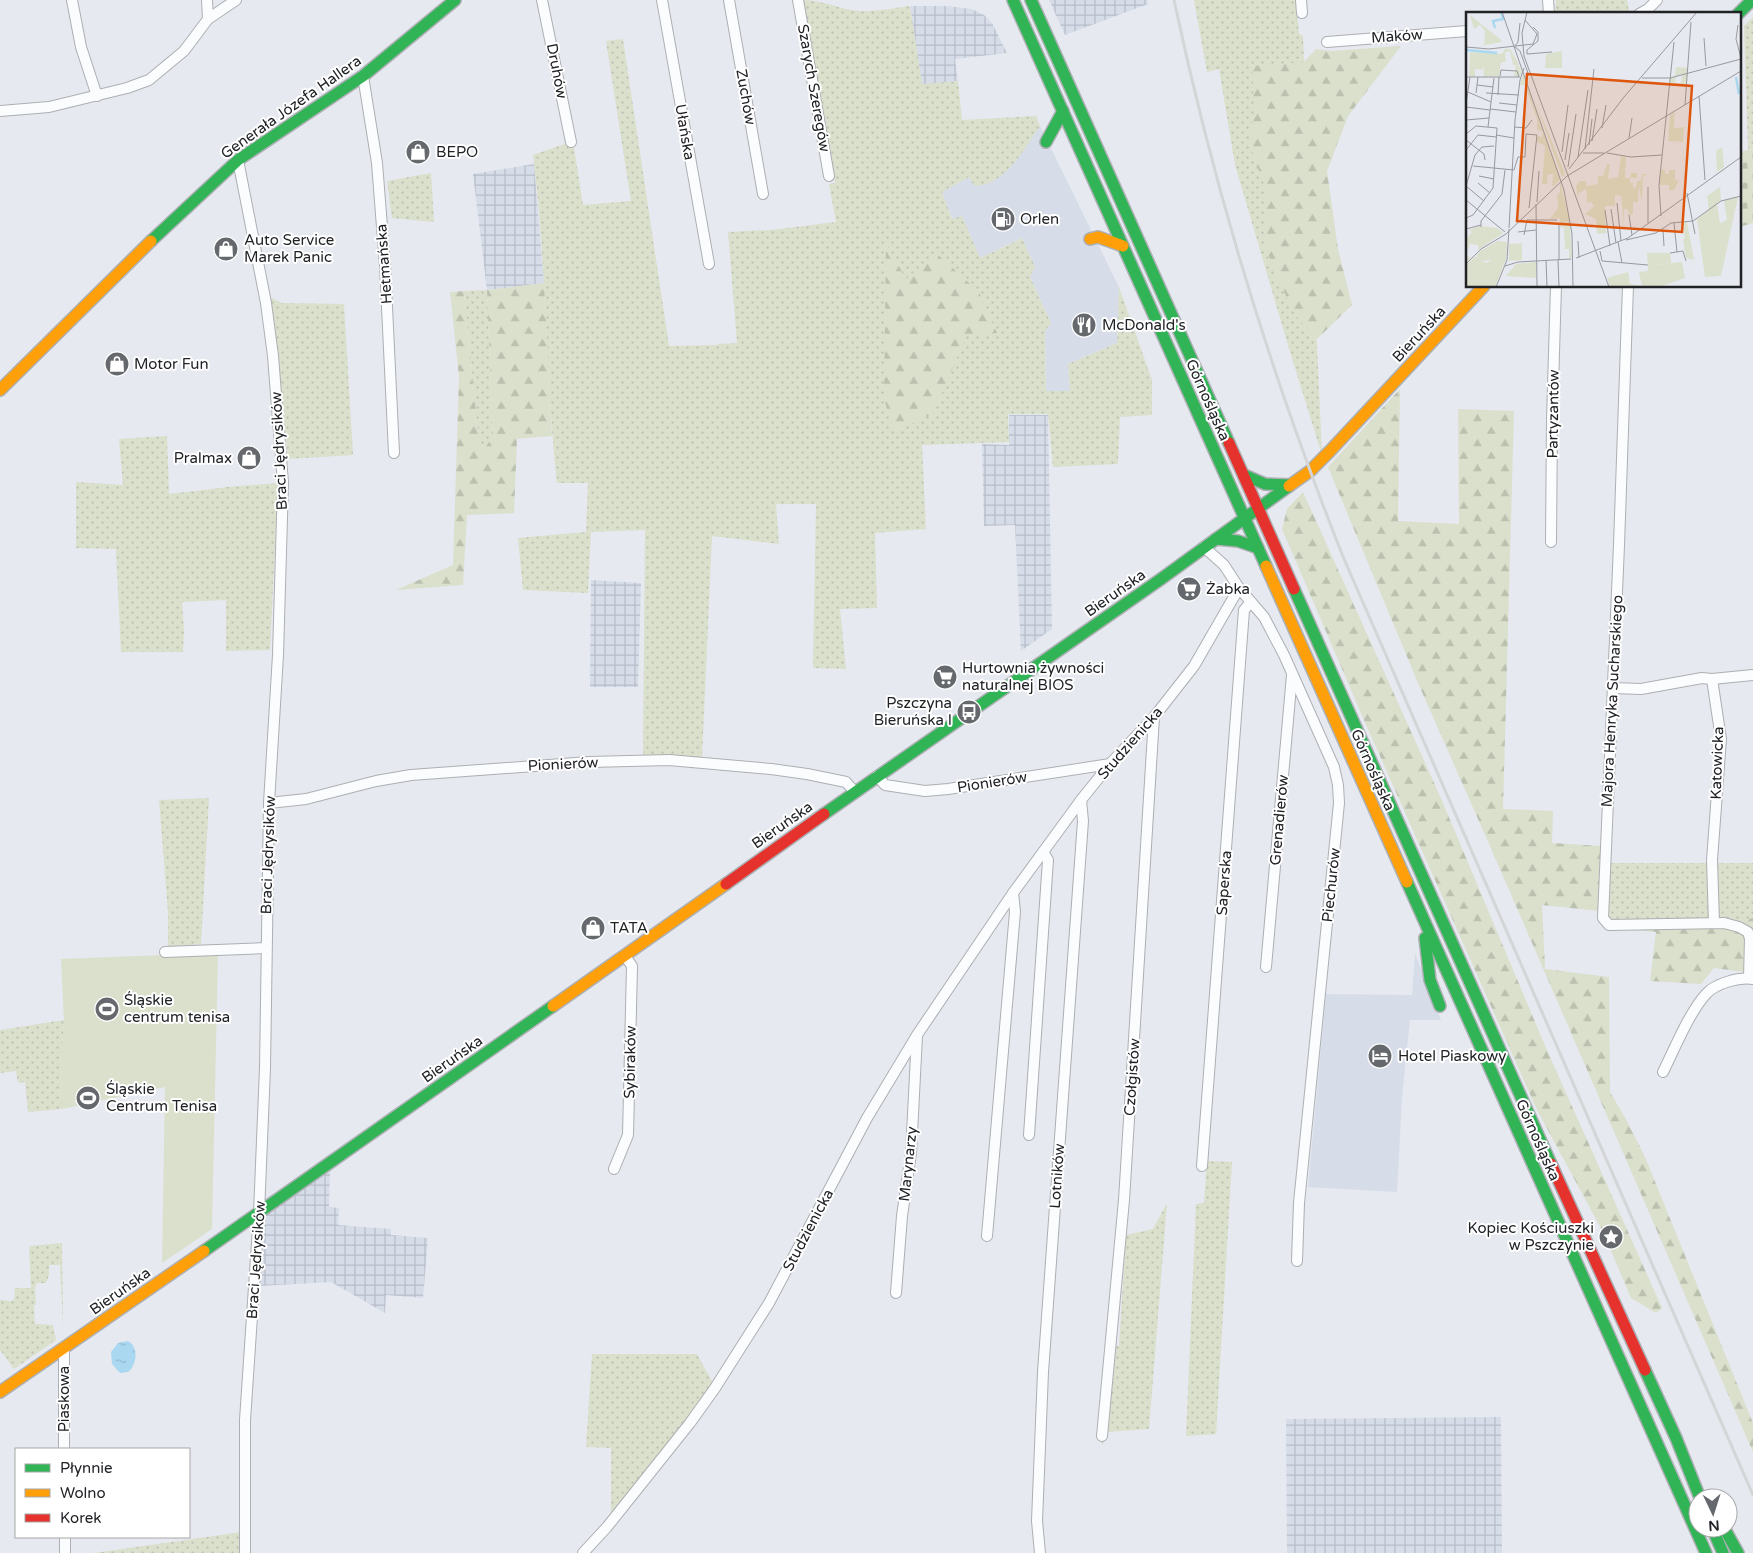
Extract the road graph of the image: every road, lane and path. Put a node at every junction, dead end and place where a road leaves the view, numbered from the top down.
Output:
1 (72, 0) edge
2 (207, 0) edge
3 (236, 0) edge
4 (455, 0) edge
5 (542, 0) edge
6 (662, 0) edge
7 (729, 0) edge
8 (798, 0) edge
9 (1013, 0) edge
10 (1031, 0) edge
11 (1301, 0) edge
12 (1656, 0) edge
13 (1752, 0) edge
14 (1642, 12) edge
15 (1740, 12) edge
16 (1302, 13) dead end
17 (208, 19) junction
18 (1466, 31) edge
19 (1327, 42) dead end
20 (363, 76) junction
21 (97, 96) junction
22 (1, 111) edge
23 (1063, 111) junction
24 (571, 142) dead end
25 (1046, 142) dead end
26 (238, 160) junction
27 (829, 176) dead end
28 (763, 194) dead end
29 (1090, 239) dead end
30 (1123, 246) junction
31 (709, 264) dead end
32 (1482, 288) edge
33 (1556, 288) edge
34 (1628, 288) edge
35 (0, 390) edge
36 (394, 453) dead end
37 (1244, 475) junction
38 (1290, 485) junction
39 (1258, 508) junction
40 (1245, 518) junction
41 (1216, 539) junction
42 (1552, 542) dead end
43 (1204, 547) junction
44 (1258, 548) junction
45 (1239, 588) junction
46 (1251, 602) junction
47 (1292, 674) junction
48 (1753, 675) edge
49 (1712, 678) junction
50 (1613, 688) junction
51 (1154, 717) junction
52 (1110, 764) junction
53 (877, 776) junction
54 (855, 792) junction
55 (1081, 800) junction
56 (269, 803) junction
57 (1043, 852) junction
58 (1013, 893) junction
59 (1419, 910) junction
60 (1714, 923) junction
61 (266, 948) junction
62 (166, 952) dead end
63 (625, 956) junction
64 (1266, 967) dead end
65 (1751, 979) edge
66 (1440, 1006) dead end
67 (917, 1035) junction
68 (1663, 1072) dead end
69 (1029, 1135) dead end
70 (1202, 1166) dead end
71 (614, 1168) dead end
72 (259, 1214) junction
73 (988, 1236) dead end
74 (1296, 1261) dead end
75 (896, 1292) dead end
76 (64, 1348) junction
77 (0, 1392) edge
78 (1102, 1436) dead end
79 (1676, 1438) junction
80 (64, 1448) edge
81 (1696, 1488) edge
82 (1703, 1488) edge
83 (65, 1538) edge
84 (1717, 1538) edge
85 (1730, 1538) edge
86 (65, 1553) edge
87 (246, 1553) edge
88 (583, 1553) edge
89 (1040, 1553) edge
90 (1706, 1553) edge
91 (1724, 1553) edge
92 (1738, 1553) edge

1 - 21 street
2 - 17 street
3 - 17 street
4 - 20 main road, Generała Józefa Hallera
5 - 24 street, Druhów
6 - 31 street, Ułańska
7 - 28 street, Zuchów
8 - 27 street, Szarych Szeregów
9 - 23 main road, Górnośląska
10 - 37 main road, Górnośląska
11 - 16 street
12 - 14 street
13 - 15 main road
17 - 21 street
18 - 19 street, Maków
20 - 26 main road, Generała Józefa Hallera
20 - 36 street, Hetmańska
21 - 22 street
23 - 25 main road
23 - 30 main road, Górnośląska
26 - 35 main road, Generała Józefa Hallera
26 - 56 street, Braci Jędrysików
29 - 30 main road
30 - 40 main road, Górnośląska
32 - 38 main road, Bieruńska
33 - 42 street, Partyzantów
34 - 50 street, Majora Henryka Sucharskiego
37 - 38 main road
37 - 39 main road, Górnośląska
38 - 39 main road, Bieruńska
39 - 40 main road, Bieruńska
39 - 79 main road, Górnośląska
40 - 41 main road, Bieruńska
40 - 44 main road, Górnośląska
41 - 43 main road, Bieruńska
41 - 44 main road
43 - 45 street, Piechurów
43 - 53 main road, Bieruńska
44 - 59 main road, Górnośląska
45 - 46 street, Piechurów
45 - 51 street, Studzienicka
46 - 47 street, Piechurów
46 - 70 street, Saperska
47 - 64 street, Grenadierów
47 - 74 street, Piechurów
48 - 49 street
49 - 50 street
49 - 60 street, Katowicka
50 - 60 street, Majora Henryka Sucharskiego
51 - 52 street, Studzienicka
51 - 78 street, Czołgistów
52 - 53 street, Pionierów
52 - 55 street, Studzienicka
53 - 54 main road, Bieruńska
54 - 56 street, Pionierów
54 - 63 main road, Bieruńska
55 - 57 street, Studzienicka
55 - 89 street, Lotników
56 - 61 street, Braci Jędrysików
57 - 58 street, Studzienicka
57 - 69 street
58 - 67 street, Studzienicka
58 - 73 street
59 - 66 main road
59 - 90 main road, Górnośląska
60 - 65 street, Majora Henryka Sucharskiego
61 - 62 street
61 - 72 street, Braci Jędrysików
63 - 71 street, Sybiraków
63 - 72 main road, Bieruńska
65 - 68 street
67 - 75 street, Marynarzy
67 - 88 street, Studzienicka
72 - 76 main road, Bieruńska
72 - 87 street, Braci Jędrysików
76 - 77 main road, Bieruńska
76 - 80 street, Piaskowa
79 - 81 main road, Górnośląska
79 - 82 main road
83 - 86 street
84 - 91 main road
85 - 92 main road

